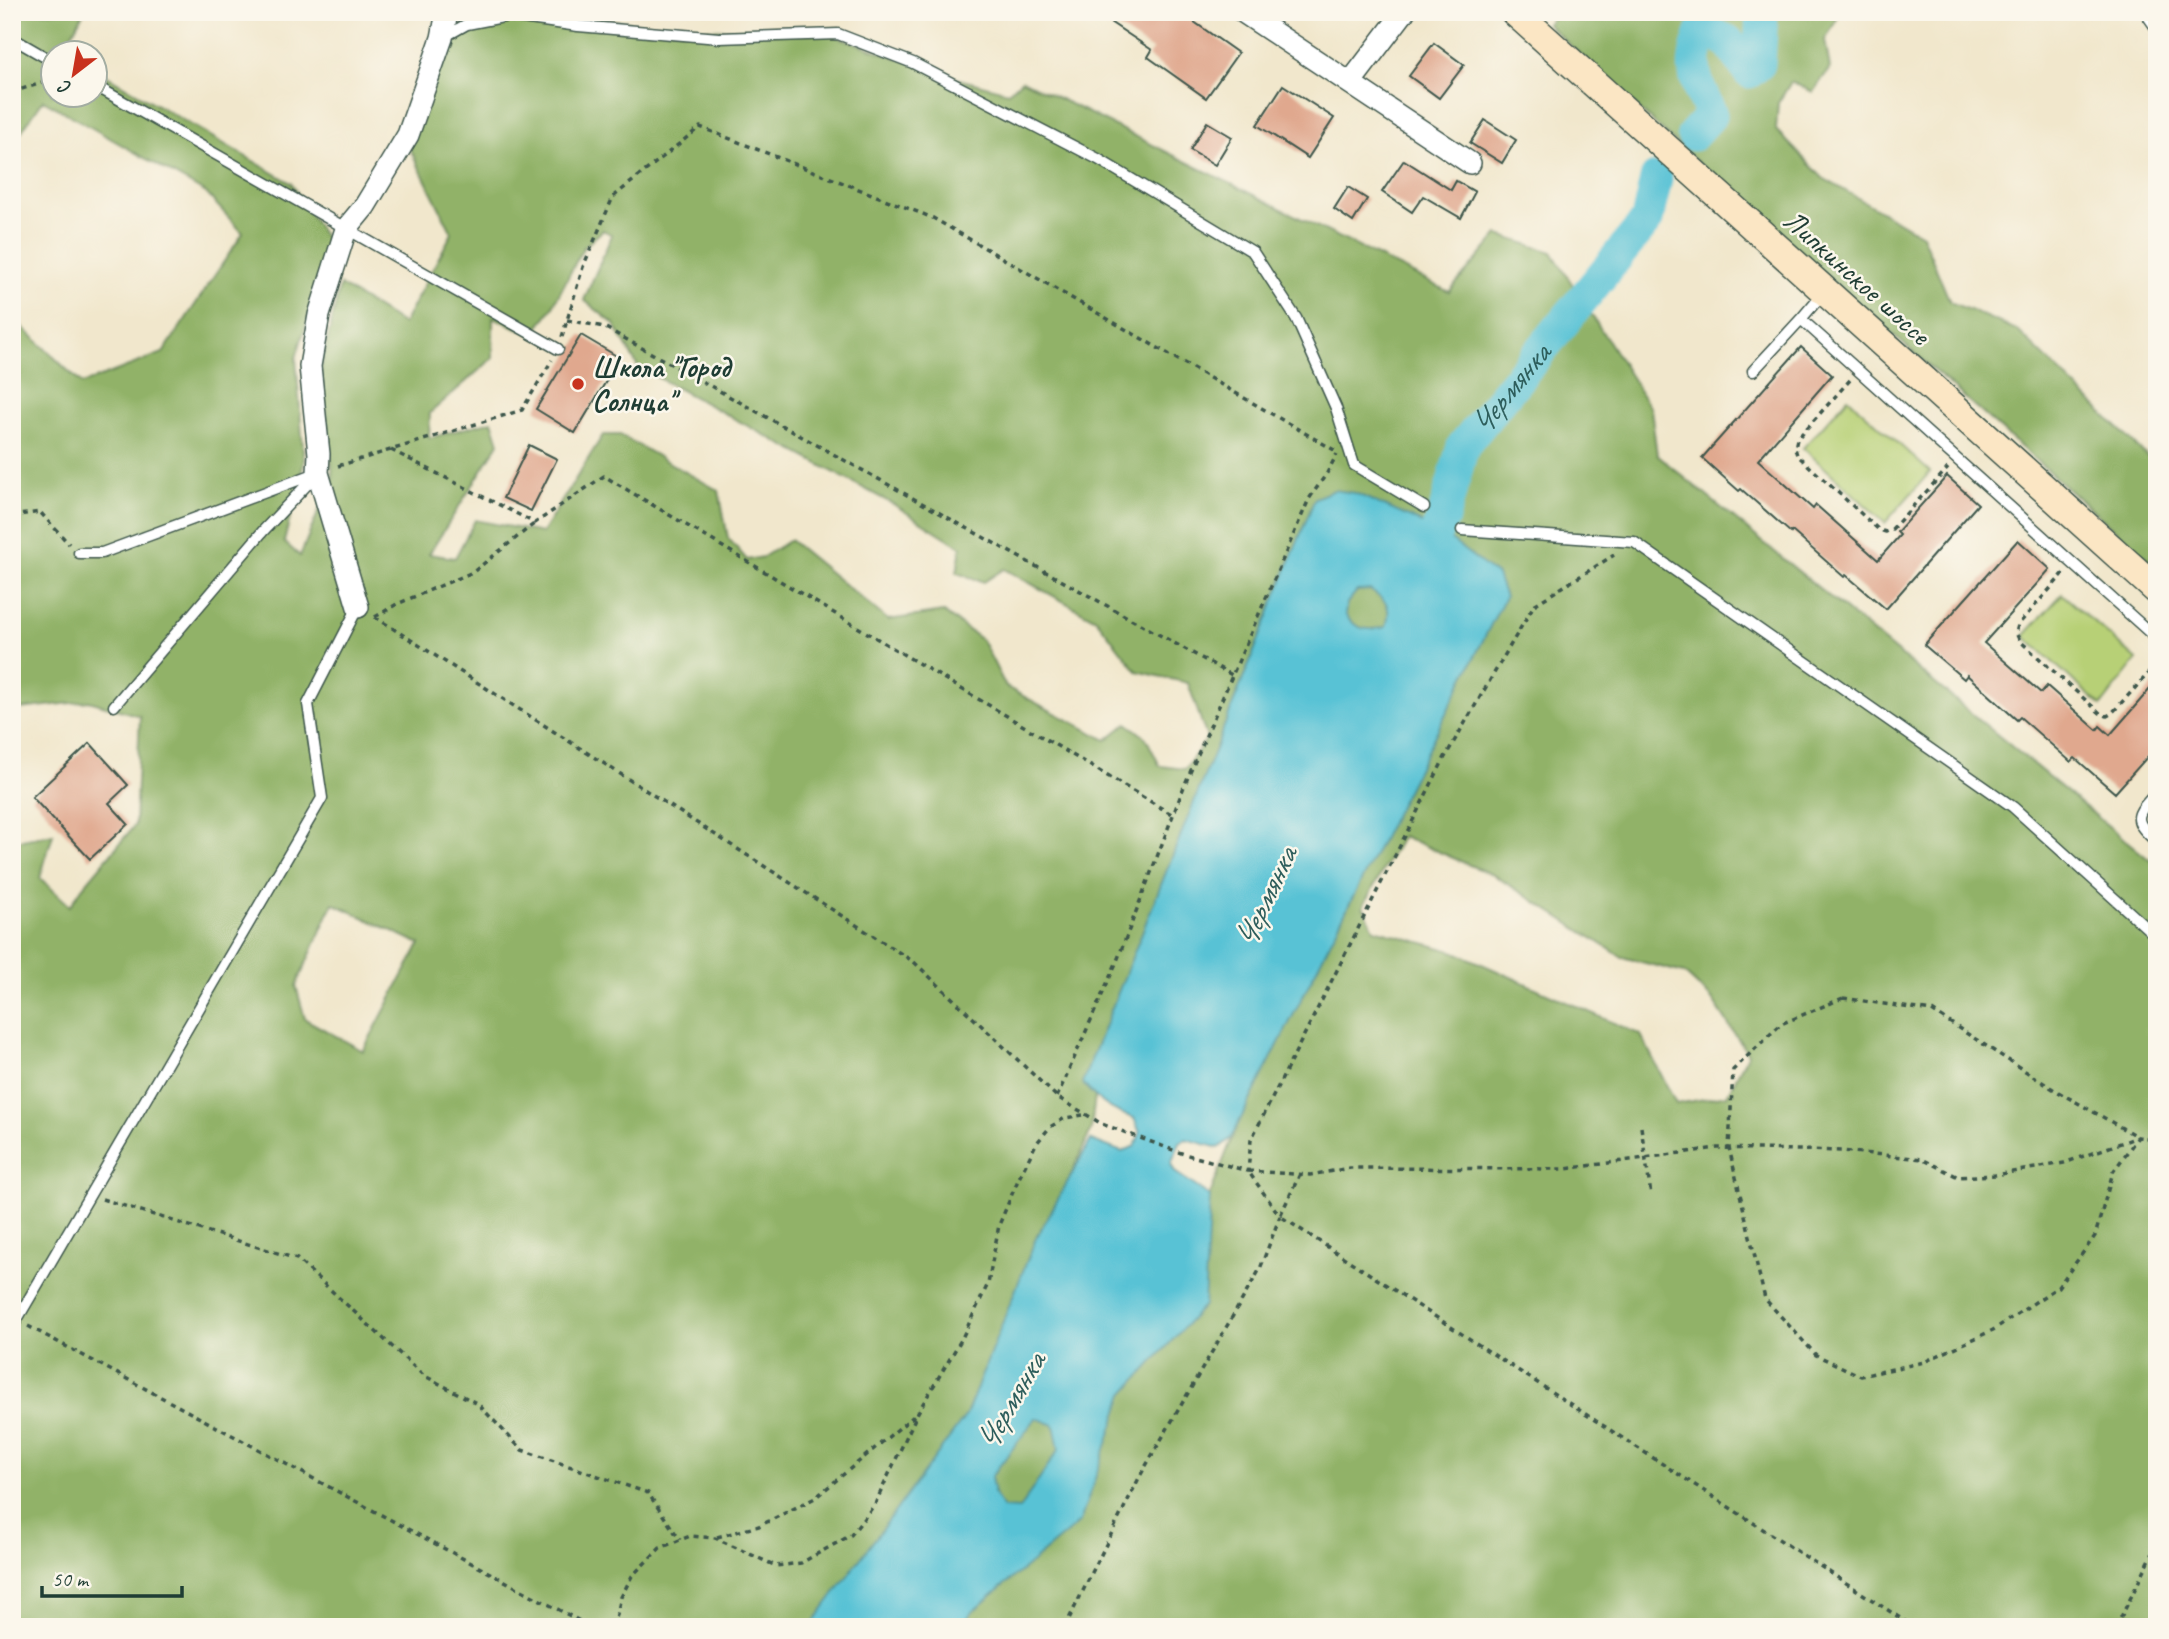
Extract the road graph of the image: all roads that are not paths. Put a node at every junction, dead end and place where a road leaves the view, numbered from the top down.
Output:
1 (447, 12) edge
2 (1243, 12) edge
3 (1405, 12) edge
4 (1515, 12) edge
5 (2144, 12) edge
6 (2157, 29) edge
7 (12, 38) edge
8 (442, 38) junction
9 (38, 53) edge
10 (1350, 83) junction
11 (108, 93) edge
12 (1470, 163) dead end
13 (346, 229) junction
14 (1824, 292) junction
15 (1801, 318) junction
16 (558, 349) road end
17 (1754, 371) dead end
18 (318, 472) junction
19 (1424, 508) dead end
20 (1462, 530) dead end
21 (79, 553) road end
22 (2157, 590) edge
23 (366, 612) joint
24 (2157, 639) edge
25 (114, 706) dead end
26 (2157, 792) edge
27 (2157, 842) edge
28 (2157, 937) edge
29 (15, 1324) edge

1 - 8 street
2 - 10 street
3 - 10 street
4 - 14 street, Липкинское шоссе
5 - 6 lane
7 - 9 lane
8 - 13 street
8 - 19 lane
10 - 12 street
11 - 13 lane
13 - 16 lane
13 - 18 street
14 - 15 lane
14 - 22 street, Липкинское шоссе
15 - 17 lane
15 - 24 lane
18 - 21 lane
18 - 23 street
18 - 25 lane
20 - 28 lane
23 - 29 lane
26 - 27 lane

